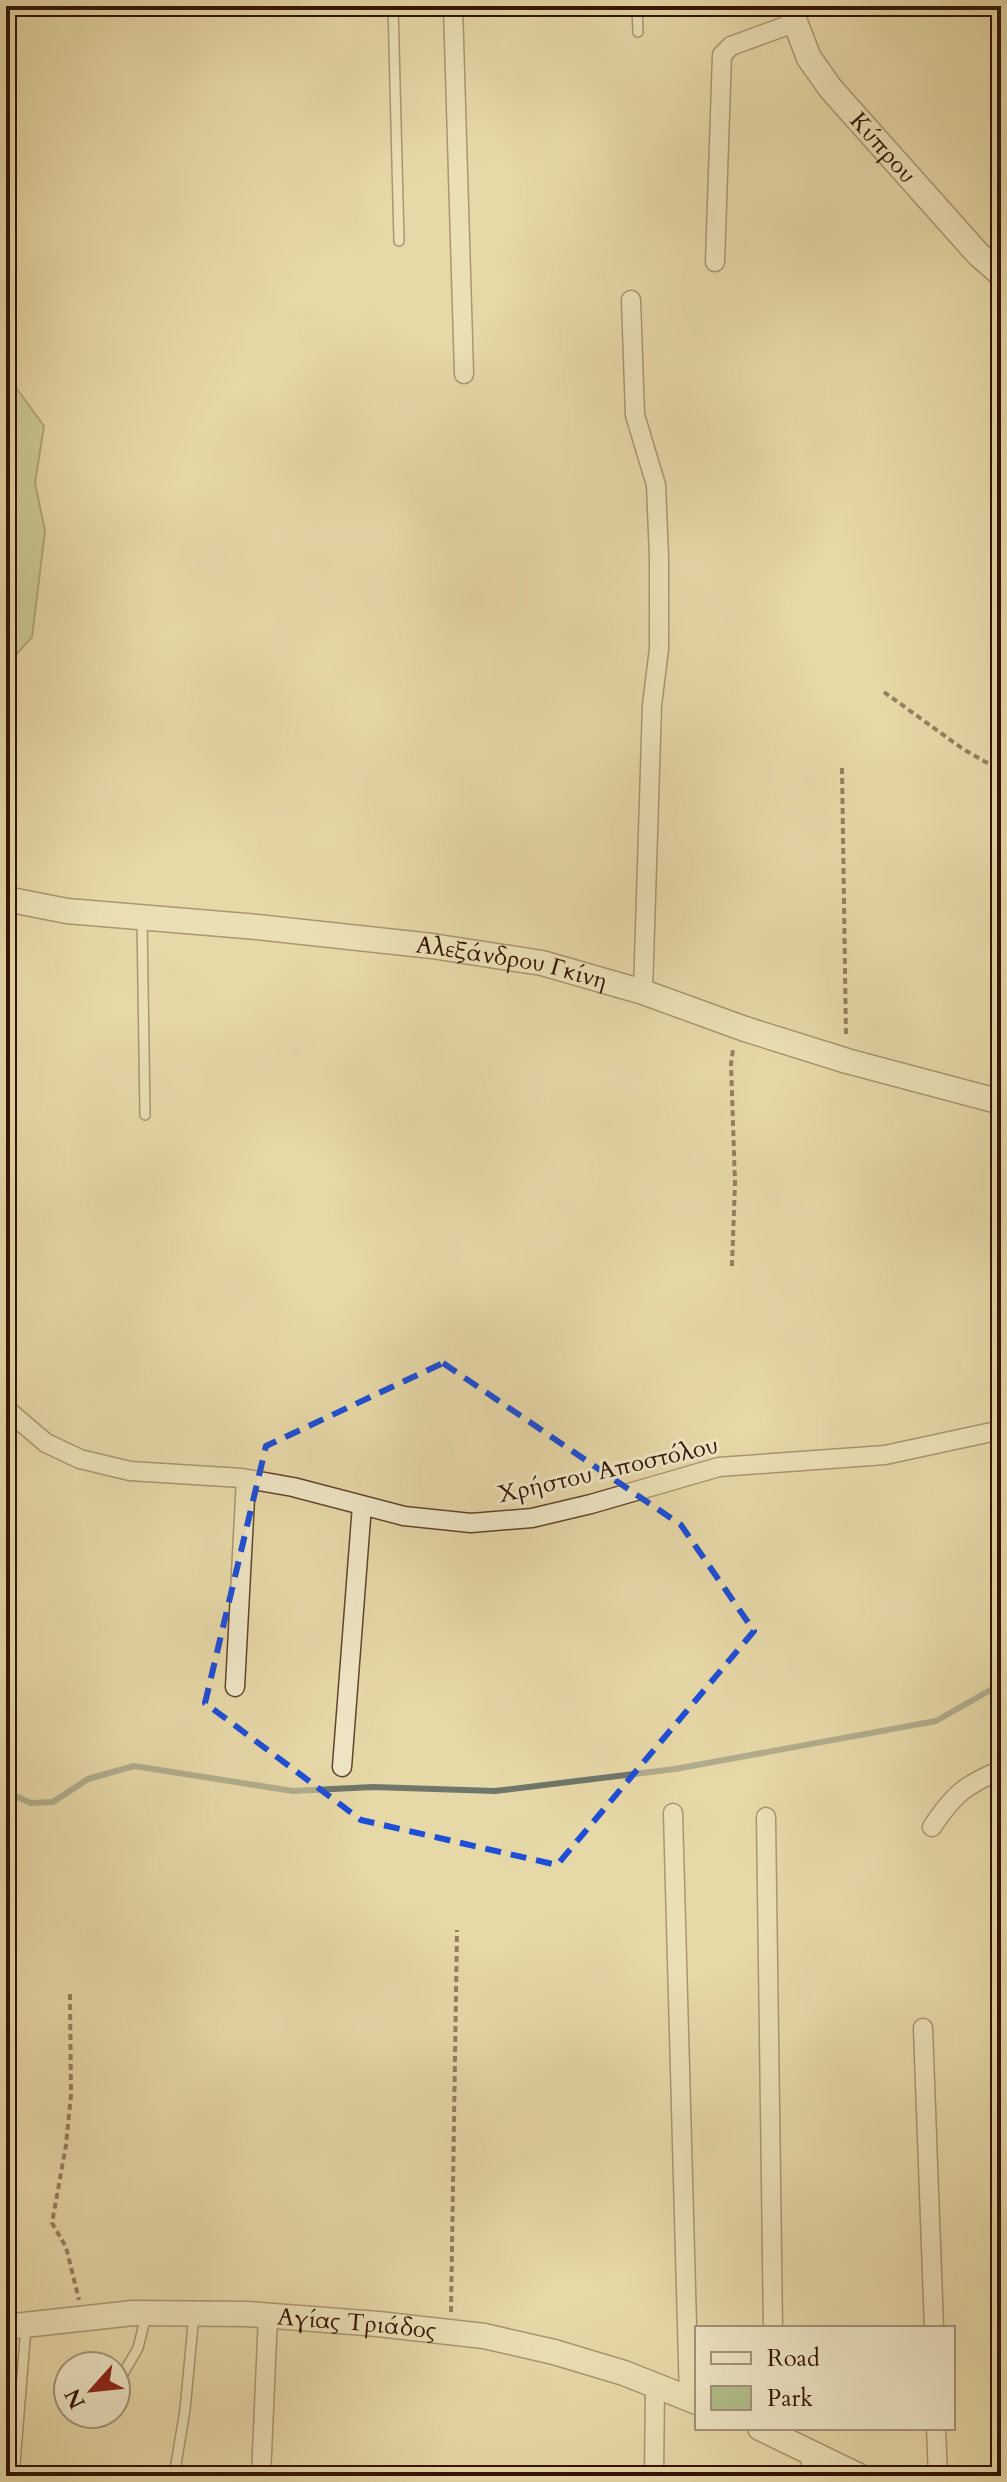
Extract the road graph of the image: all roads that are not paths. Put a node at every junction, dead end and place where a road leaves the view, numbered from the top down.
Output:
1 (393, 6) edge
2 (453, 6) edge
3 (637, 6) edge
4 (791, 15) edge
5 (638, 32) dead end
6 (399, 241) dead end
7 (993, 256) edge
8 (715, 262) dead end
9 (1001, 274) edge
10 (631, 300) dead end
11 (464, 374) dead end
12 (6, 899) edge
13 (142, 918) junction
14 (643, 992) junction
15 (1001, 1102) edge
16 (145, 1115) dead end
17 (8, 1411) edge
18 (1001, 1430) edge
19 (246, 1479) junction
20 (362, 1505) junction
21 (235, 1687) dead end
22 (342, 1767) dead end
23 (1001, 1770) edge
24 (673, 1813) dead end
25 (766, 1817) dead end
26 (932, 1827) dead end
27 (923, 2028) dead end
28 (147, 2313) junction
29 (194, 2314) junction
30 (268, 2316) junction
31 (773, 2326) edge
32 (934, 2326) edge
33 (16, 2327) edge
34 (132, 2358) edge
35 (655, 2386) junction
36 (693, 2400) edge
37 (770, 2430) edge
38 (936, 2430) edge
39 (811, 2464) edge
40 (14, 2476) edge
41 (174, 2476) edge
42 (261, 2476) edge
43 (654, 2476) edge
44 (859, 2476) edge
45 (938, 2476) edge

1 - 6 lane
2 - 11 street
3 - 5 lane
4 - 7 street, Κύπρου
4 - 8 street
7 - 9 street, Κύπρου
10 - 14 street
12 - 13 street, Αλεξάνδρου Γκίνη
13 - 14 street, Αλεξάνδρου Γκίνη
13 - 16 lane
14 - 15 street, Αλεξάνδρου Γκίνη
17 - 19 street, Χρήστου Αποστόλου
18 - 20 street, Χρήστου Αποστόλου
19 - 20 street, Χρήστου Αποστόλου
19 - 21 street
20 - 22 street
23 - 26 street
24 - 36 street
25 - 31 street
27 - 32 street
28 - 29 street, Αγίας Τριάδος
28 - 33 street, Αγίας Τριάδος
28 - 34 lane
29 - 30 street, Αγίας Τριάδος
29 - 41 lane
30 - 35 street, Αγίας Τριάδος
30 - 42 street
33 - 40 lane
35 - 36 street, Αγίας Τριάδος
35 - 43 street
37 - 39 street
38 - 45 street
39 - 44 street

